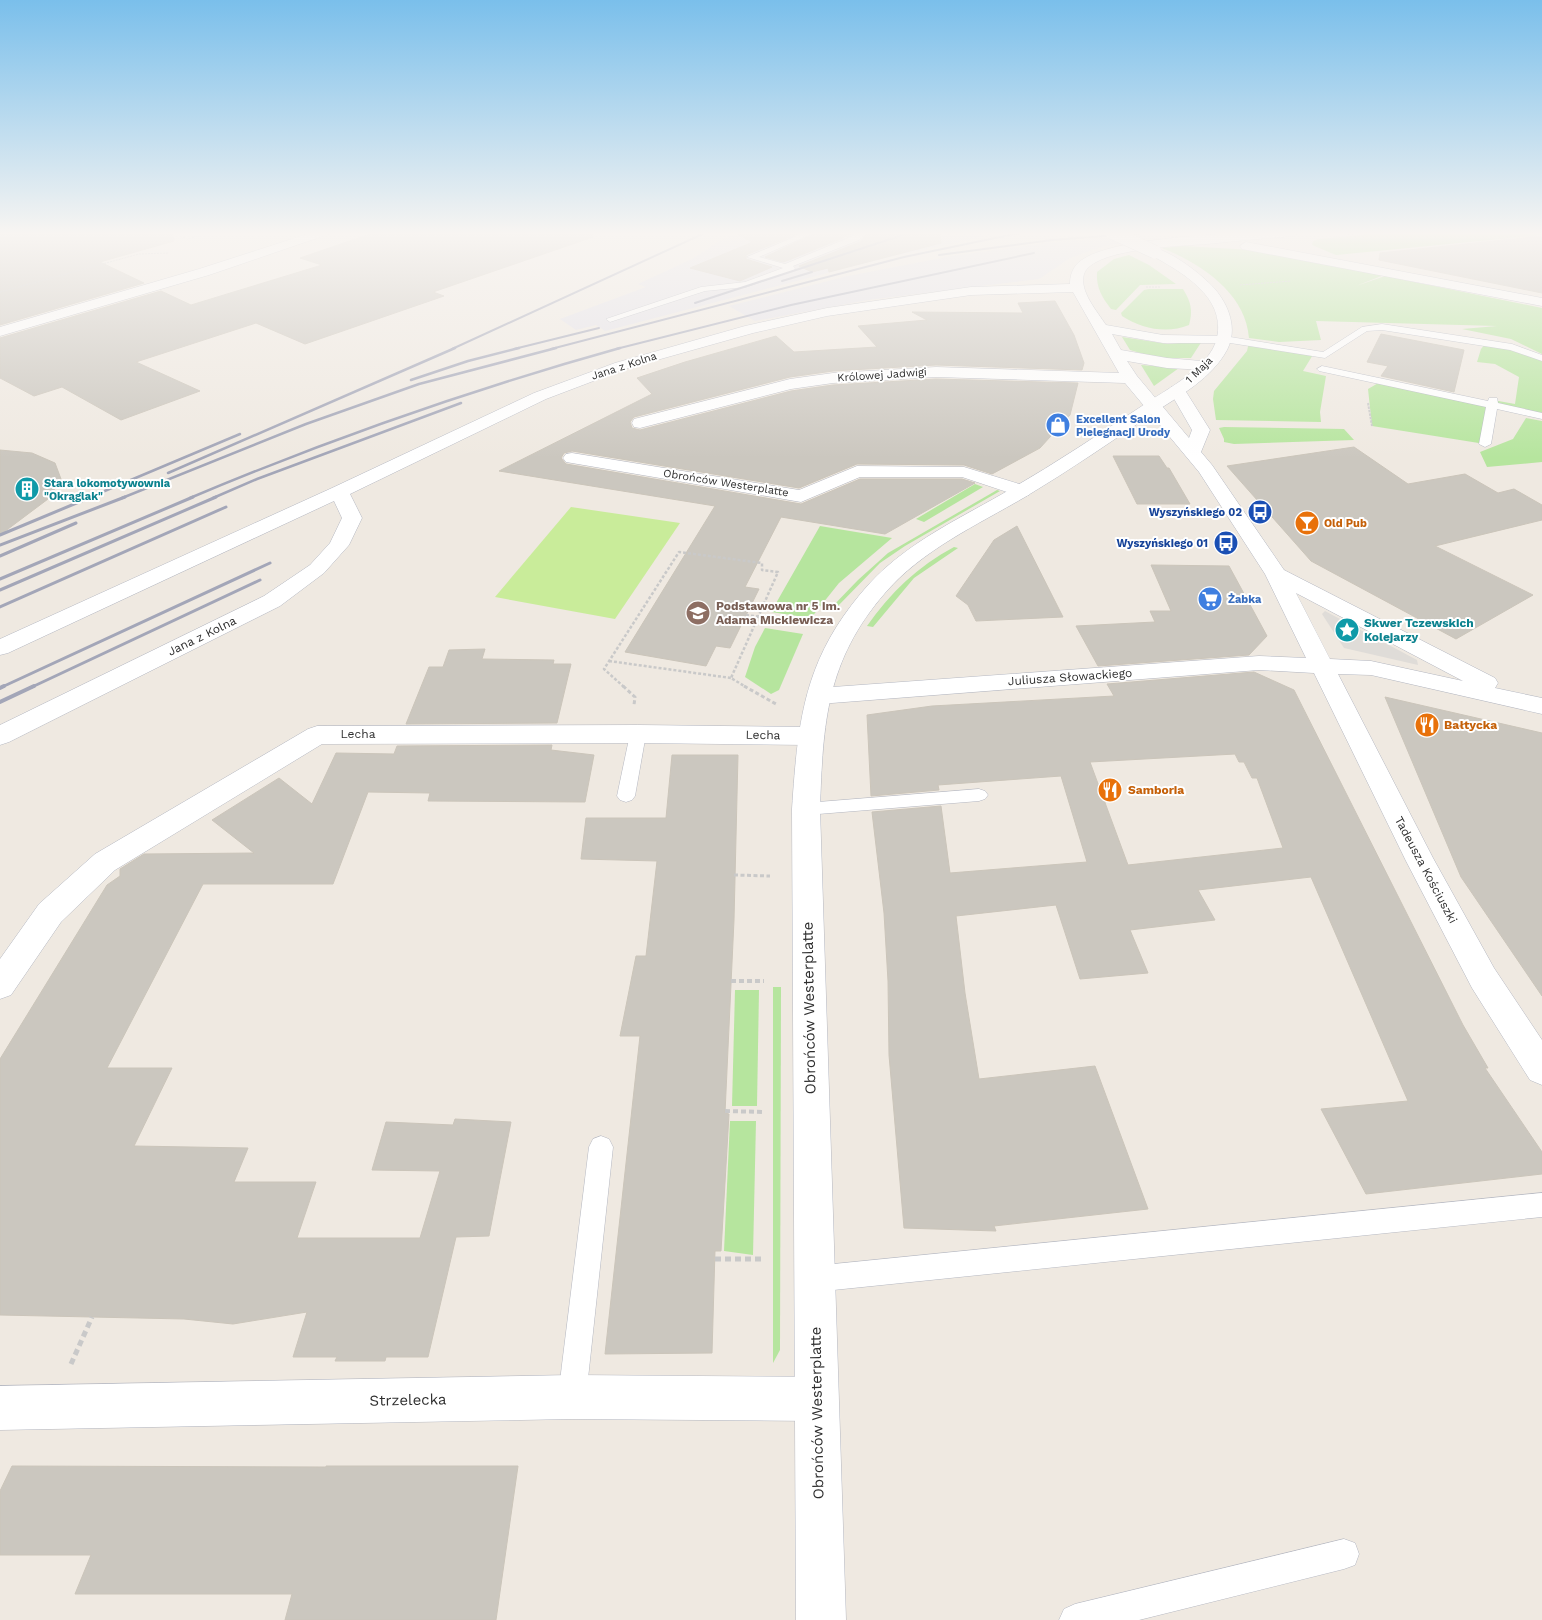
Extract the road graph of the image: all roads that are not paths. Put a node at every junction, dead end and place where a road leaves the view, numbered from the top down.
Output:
1 (83, 308) edge
2 (646, 308) edge
3 (857, 308) edge
4 (1088, 308) edge
5 (1221, 308) edge
6 (610, 319) dead end
7 (1100, 328) junction
8 (0, 332) edge
9 (1224, 339) junction
10 (1116, 354) junction
11 (1542, 358) edge
12 (1207, 365) junction
13 (1322, 369) dead end
14 (1130, 378) junction
15 (1177, 390) junction
16 (1492, 403) junction
17 (1153, 406) junction
18 (1542, 416) edge
19 (640, 424) dead end
20 (1485, 444) dead end
21 (1192, 453) junction
22 (572, 458) dead end
23 (1022, 491) junction
24 (339, 492) junction
25 (1276, 574) junction
26 (0, 648) edge
27 (1322, 665) junction
28 (819, 696) junction
29 (1531, 703) edge
30 (635, 723) junction
31 (0, 736) edge
32 (809, 736) junction
33 (979, 795) dead end
34 (626, 796) dead end
35 (806, 809) junction
36 (0, 986) edge
37 (1542, 1069) edge
38 (601, 1147) dead end
39 (1542, 1205) edge
40 (814, 1279) junction
41 (572, 1397) junction
42 (816, 1399) junction
43 (0, 1408) edge
44 (1344, 1554) dead end
45 (821, 1620) edge
46 (1075, 1620) edge

1 - 8 street
2 - 6 lane
3 - 24 street, Jana z Kolna
4 - 7 street
5 - 9 street, bridge
7 - 9 street
7 - 10 street
9 - 11 lane
9 - 12 street, 1 Maja
10 - 12 street
10 - 14 street
12 - 15 street, 1 Maja
13 - 16 lane
14 - 17 street
14 - 19 street, Królowej Jadwigi
15 - 17 street, 1 Maja
15 - 21 street
16 - 18 lane
16 - 20 lane
17 - 21 street, Tadeusza Kościuszki
17 - 23 street, Obrońców Westerplatte
21 - 25 street, Tadeusza Kościuszki
22 - 23 street, Obrońców Westerplatte
23 - 28 street, Obrońców Westerplatte
24 - 26 street, Jana z Kolna
24 - 31 street, Jana z Kolna
25 - 27 street, Tadeusza Kościuszki
25 - 29 street
27 - 28 street, Juliusza Słowackiego
27 - 29 street, Juliusza Słowackiego
27 - 37 street, Tadeusza Kościuszki
28 - 32 street, Obrońców Westerplatte
30 - 32 street, Lecha
30 - 34 lane
30 - 36 street, Lecha
32 - 35 street, Obrońców Westerplatte
33 - 35 lane
35 - 40 street, Obrońców Westerplatte
38 - 41 lane
39 - 40 lane
40 - 42 street, Obrońców Westerplatte
41 - 42 street, Strzelecka
41 - 43 street, Strzelecka
42 - 45 street, Obrońców Westerplatte
44 - 46 lane

